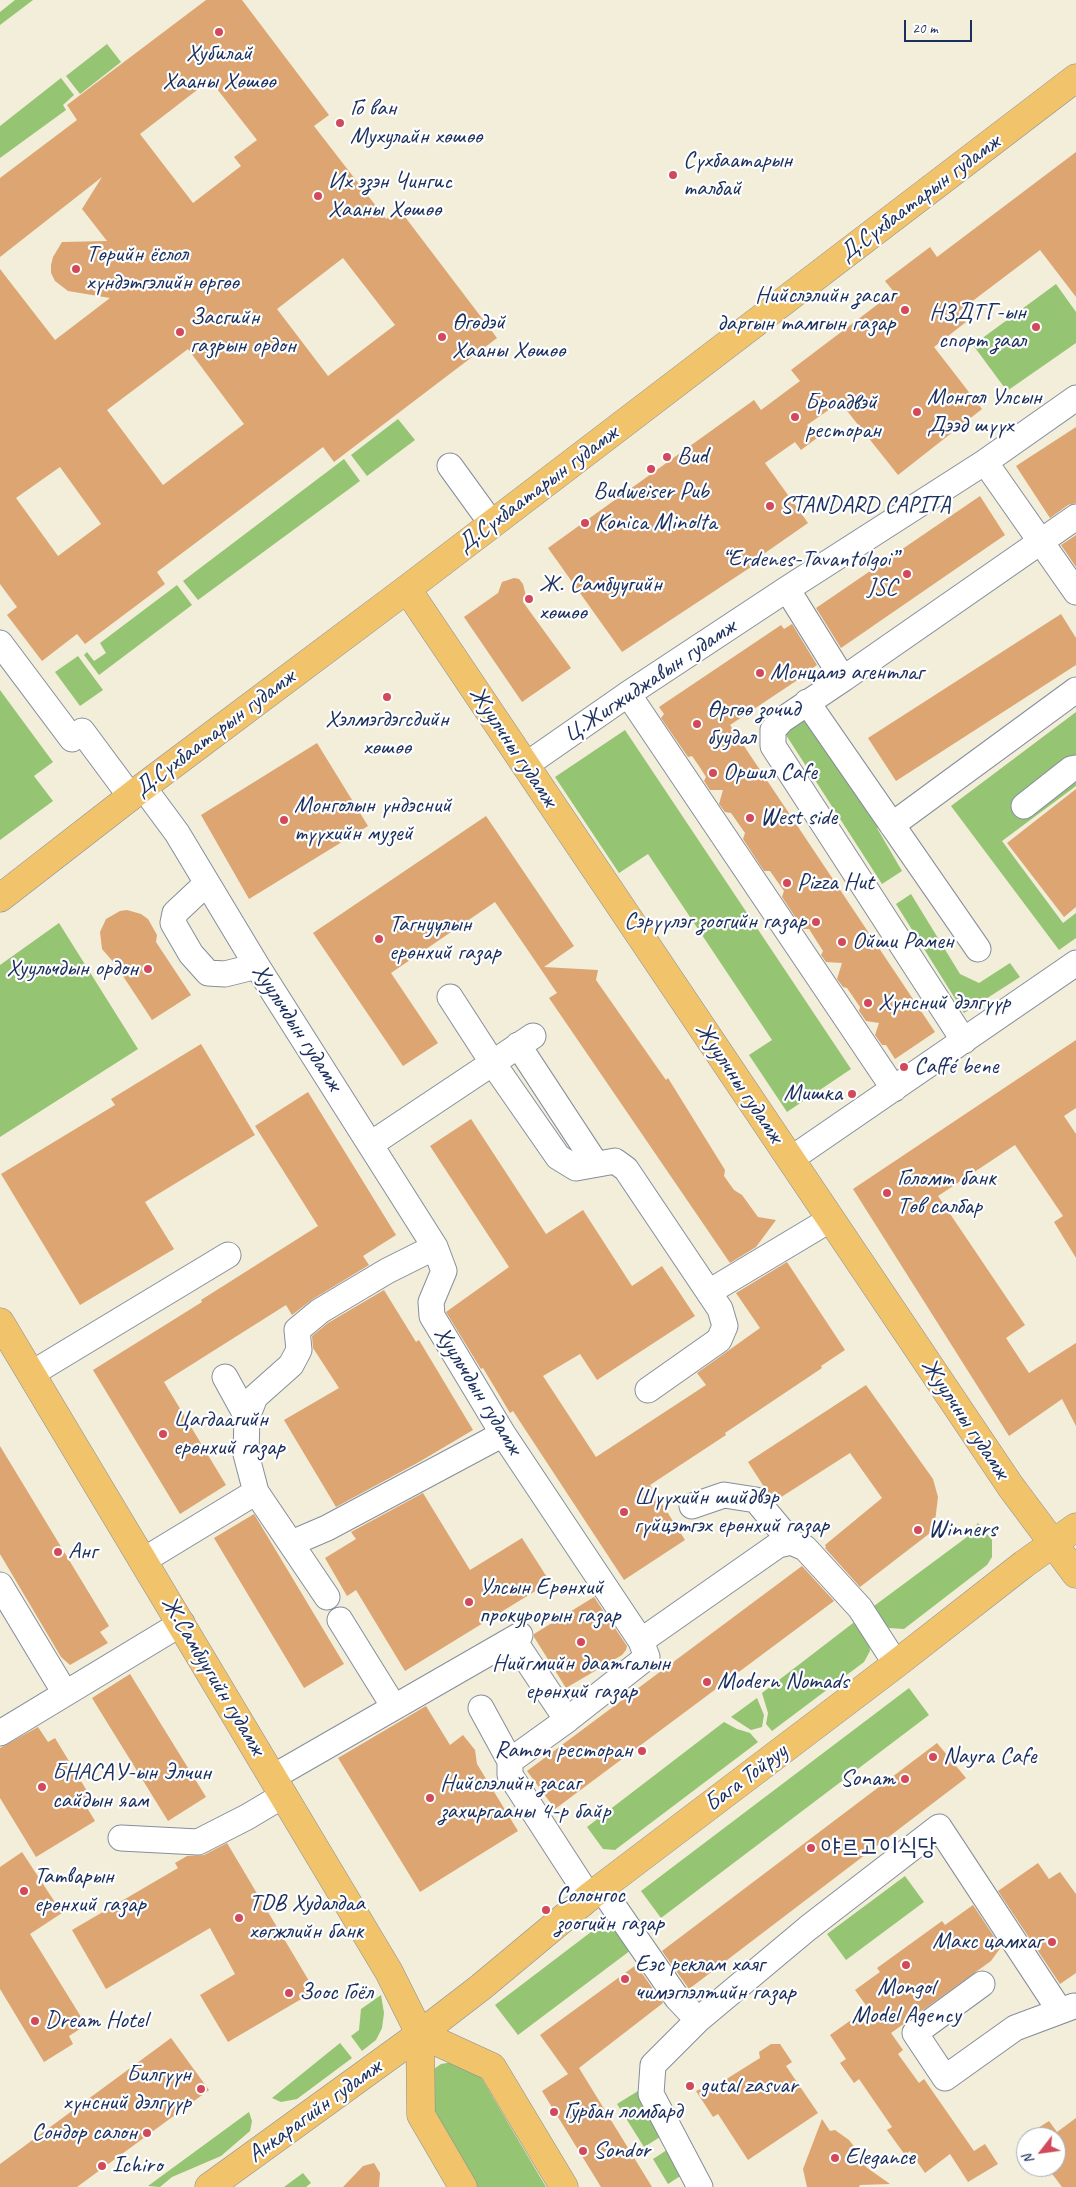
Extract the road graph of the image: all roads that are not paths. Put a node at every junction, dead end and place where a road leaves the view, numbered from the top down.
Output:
1 (1076, 78) edge
2 (1076, 398) edge
3 (985, 462) junction
4 (450, 466) dead end
5 (1076, 517) edge
6 (492, 524) junction
7 (1041, 542) junction
8 (407, 589) junction
9 (787, 589) junction
10 (1076, 592) edge
11 (0, 643) edge
12 (843, 679) junction
13 (1076, 690) edge
14 (628, 694) junction
15 (807, 702) junction
16 (526, 766) junction
17 (1076, 768) edge
18 (137, 792) junction
19 (1024, 806) dead end
20 (892, 825) junction
21 (207, 883) junction
22 (0, 898) edge
23 (978, 949) dead end
24 (1076, 963) edge
25 (257, 966) junction
26 (450, 997) dead end
27 (964, 1041) junction
28 (492, 1062) junction
29 (894, 1089) junction
30 (372, 1144) junction
31 (791, 1159) junction
32 (596, 1164) junction
33 (831, 1219) junction
34 (435, 1247) junction
35 (228, 1255) dead end
36 (709, 1292) junction
37 (0, 1322) edge
38 (31, 1374) junction
39 (225, 1377) dead end
40 (648, 1390) dead end
41 (247, 1417) junction
42 (503, 1434) junction
43 (256, 1492) junction
44 (692, 1506) dead end
45 (1076, 1527) edge
46 (791, 1542) junction
47 (292, 1543) junction
48 (1053, 1544) junction
49 (144, 1560) junction
50 (1076, 1574) edge
51 (0, 1584) edge
52 (327, 1597) dead end
53 (340, 1620) dead end
54 (182, 1623) junction
55 (641, 1641) junction
56 (896, 1664) junction
57 (66, 1693) junction
58 (394, 1707) junction
59 (481, 1708) dead end
60 (567, 1720) junction
61 (0, 1733) edge
62 (510, 1761) junction
63 (279, 1786) junction
64 (121, 1838) dead end
65 (595, 1892) junction
66 (982, 1984) dead end
67 (1068, 2008) edge
68 (698, 2020) junction
69 (420, 2034) junction
70 (697, 2186) edge
71 (209, 2187) edge
72 (463, 2187) edge
73 (564, 2187) edge

1 - 6 main road, Д.Сүхбаатарын гудамж
2 - 3 street, Ц.Жигжиджавын гудамж
3 - 7 street
3 - 9 street, Ц.Жигжиджавын гудамж
4 - 6 street
5 - 7 street
6 - 8 main road, Д.Сүхбаатарын гудамж
7 - 10 street
7 - 12 street
8 - 16 main road, Жуулчны гудамж
8 - 18 main road, Д.Сүхбаатарын гудамж
9 - 12 street
9 - 14 street, Ц.Жигжиджавын гудамж
11 - 18 street, Хуульчдын гудамж
12 - 15 street
13 - 20 street
14 - 16 street, Ц.Жигжиджавын гудамж
14 - 29 street
15 - 20 street
15 - 27 street
16 - 31 main road, Жуулчны гудамж
17 - 19 street
18 - 21 street, Хуульчдын гудамж
18 - 22 main road, Д.Сүхбаатарын гудамж
20 - 23 street
21 - 25 street, Хуульчдын гудамж
21 - 25 street
24 - 27 street
25 - 30 street, Хуульчдын гудамж
26 - 28 street
27 - 29 street
28 - 30 street
28 - 32 street
28 - 32 street
29 - 31 street
30 - 34 street, Хуульчдын гудамж
31 - 33 main road, Жуулчны гудамж
32 - 36 street
33 - 36 street
33 - 48 main road, Жуулчны гудамж
34 - 41 street
34 - 42 street, Хуульчдын гудамж
35 - 38 street
36 - 40 street
37 - 38 main road, Ж.Самбуугийн гудамж
38 - 49 main road, Ж.Самбуугийн гудамж
39 - 41 street
41 - 43 street
42 - 47 street
42 - 55 street, Хуульчдын гудамж
43 - 47 street
43 - 49 street
44 - 46 street
45 - 48 main road, Бага Тойруу
46 - 55 street
46 - 56 street
47 - 52 street
48 - 50 main road, Жуулчны гудамж
48 - 56 main road, Бага Тойруу
49 - 54 main road, Ж.Самбуугийн гудамж
51 - 57 street
53 - 58 street
54 - 57 street
54 - 63 main road, Ж.Самбуугийн гудамж
55 - 60 street
56 - 65 main road, Бага Тойруу
57 - 61 street
58 - 60 street
58 - 63 street
59 - 62 street
60 - 62 street
62 - 65 street
63 - 64 street
63 - 69 main road, Ж.Самбуугийн гудамж
65 - 68 street
65 - 69 main road, Бага Тойруу
66 - 67 street
67 - 68 street
68 - 70 street
69 - 71 main road, Анкарагийн гудамж
69 - 72 main road, Ж.Самбуугийн гудамж
69 - 73 main road

